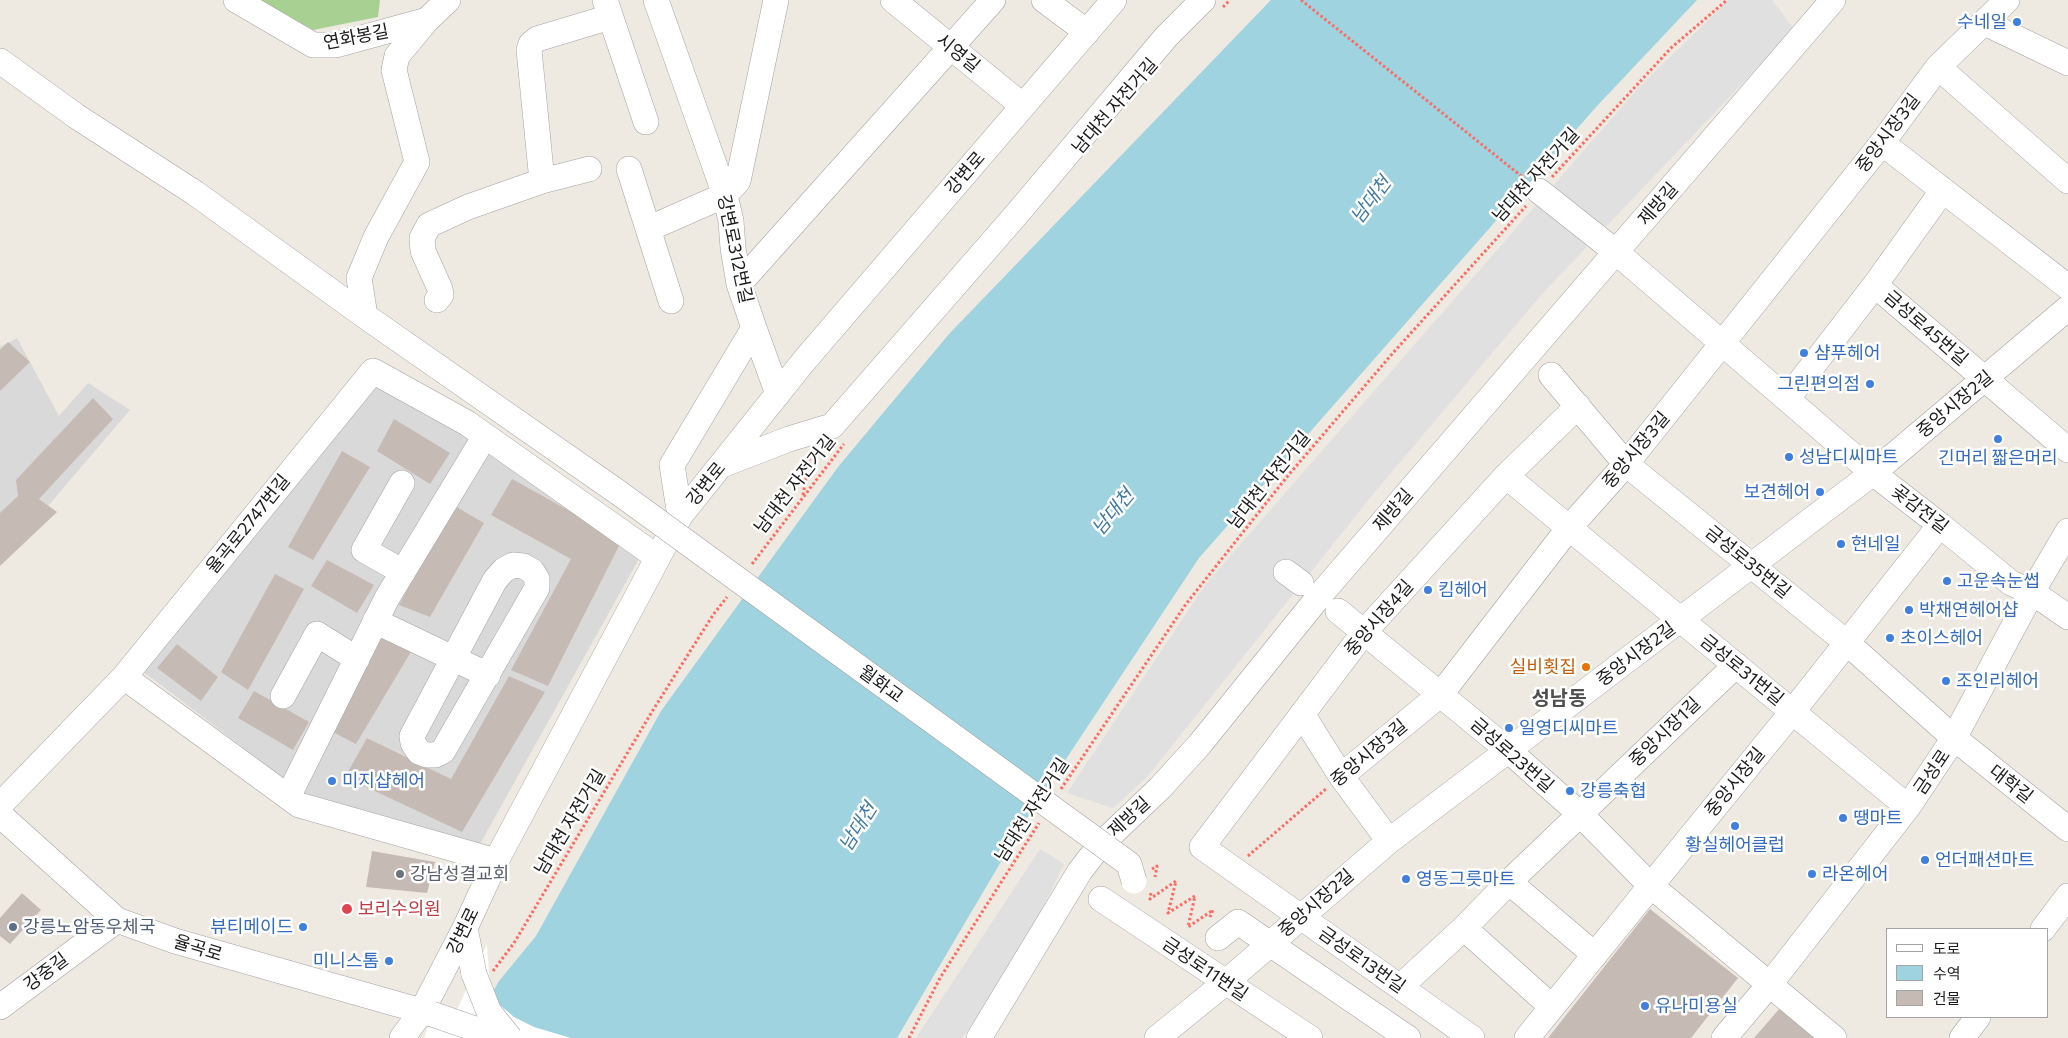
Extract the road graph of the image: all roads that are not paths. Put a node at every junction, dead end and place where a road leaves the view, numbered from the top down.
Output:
1 (236, 0) edge
2 (448, 0) edge
3 (656, 0) edge
4 (776, 0) edge
5 (893, 0) edge
6 (993, 0) edge
7 (1044, 0) edge
8 (1114, 0) edge
9 (1833, 0) edge
10 (2007, 0) edge
11 (1211, 6) edge
12 (607, 8) edge
13 (427, 20) junction
14 (1985, 23) junction
15 (1087, 32) junction
16 (951, 47) junction
17 (0, 62) edge
18 (2068, 63) edge
19 (1938, 66) junction
20 (1023, 106) junction
21 (646, 122) dead end
22 (1882, 143) junction
23 (589, 169) dead end
24 (629, 169) dead end
25 (542, 181) junction
26 (2068, 181) edge
27 (1943, 190) junction
28 (1539, 191) road end
29 (725, 195) junction
30 (648, 229) junction
31 (1616, 252) junction
32 (740, 284) junction
33 (1875, 285) junction
34 (2068, 287) edge
35 (437, 300) dead end
36 (671, 301) dead end
37 (2068, 308) edge
38 (366, 316) junction
39 (754, 328) junction
40 (1722, 343) junction
41 (1551, 375) dead end
42 (1985, 379) junction
43 (778, 394) junction
44 (1787, 398) junction
45 (1578, 406) junction
46 (485, 436) junction
47 (2068, 450) edge
48 (1626, 464) junction
49 (720, 466) junction
50 (1874, 473) junction
51 (1506, 476) junction
52 (402, 483) dead end
53 (680, 516) junction
54 (1940, 525) junction
55 (1568, 529) junction
56 (2068, 531) edge
57 (657, 557) junction
58 (1752, 564) junction
59 (403, 572) junction
60 (2032, 592) junction
61 (1338, 611) dead end
62 (2068, 617) edge
63 (1682, 620) junction
64 (376, 621) junction
65 (1365, 631) junction
66 (1846, 642) junction
67 (453, 658) junction
68 (357, 659) junction
69 (1736, 665) junction
70 (488, 675) junction
71 (124, 677) junction
72 (1441, 694) junction
73 (283, 696) dead end
74 (1793, 711) junction
75 (1302, 714) junction
76 (1954, 738) junction
77 (1508, 750) junction
78 (1341, 776) junction
79 (288, 796) junction
80 (0, 805) edge
81 (1908, 807) junction
82 (1580, 814) junction
83 (0, 815) edge
84 (2068, 829) edge
85 (1389, 841) junction
86 (1202, 848) joint
87 (496, 861) junction
88 (1509, 882) junction
89 (1146, 885) road end
90 (1650, 885) junction
91 (2068, 896) edge
92 (1100, 899) dead end
93 (1300, 916) junction
94 (117, 920) junction
95 (465, 928) junction
96 (1214, 928) road end
97 (1464, 928) junction
98 (2044, 928) edge
99 (1269, 944) junction
100 (1595, 954) junction
101 (1225, 982) junction
102 (1770, 984) junction
103 (1400, 987) junction
104 (0, 1007) edge
105 (1552, 1007) junction
106 (427, 1013) junction
107 (1977, 1018) edge
108 (402, 1038) edge
109 (501, 1038) edge
110 (510, 1038) edge
111 (979, 1038) edge
112 (1157, 1038) edge
113 (1310, 1038) edge
114 (1408, 1038) edge
115 (1472, 1038) edge
116 (1527, 1038) edge
117 (1724, 1038) edge
118 (1834, 1038) edge
119 (1962, 1038) edge

1 - 13 street, 연화봉길
2 - 13 street, 연화봉길
3 - 29 street, 강변로312번길
4 - 29 street
5 - 16 street, 시영길
6 - 16 street
7 - 15 street
8 - 15 street, 강변로
9 - 31 street, 제방길
10 - 14 street, 중앙시장3길
11 - 49 street
12 - 21 street
12 - 25 street
13 - 38 street
14 - 18 street
14 - 19 street, 중앙시장3길
15 - 20 street, 강변로
16 - 20 street, 시영길
16 - 32 street
17 - 38 street, 월화교
19 - 22 street, 중앙시장3길
19 - 26 street
20 - 43 street, 강변로
22 - 27 street
22 - 40 street, 중앙시장3길
23 - 25 street
24 - 30 street
25 - 35 street
27 - 33 street
27 - 34 street
28 - 31 street, 곶감전길
29 - 30 street
29 - 32 street, 강변로312번길
30 - 36 street
31 - 40 street, 곶감전길
31 - 111 street, 제방길
32 - 39 street, 강변로312번길
33 - 42 street, 금성로45번길
33 - 44 street
37 - 42 street, 중앙시장2길
38 - 89 street, 월화교, bridge
39 - 43 street
39 - 53 street, 강변로312번길
40 - 44 street, 곶감전길
40 - 48 street, 중앙시장3길
41 - 45 street, 금성로35번길
42 - 47 street, 금성로45번길
42 - 50 street, 중앙시장2길
43 - 49 street, 강변로
44 - 50 street, 곶감전길
45 - 48 street, 금성로35번길
45 - 51 street, 중앙시장4길
46 - 57 street
46 - 59 street
46 - 71 street, 율곡로2747번길
48 - 55 street, 중앙시장3길
48 - 58 street, 금성로35번길
49 - 53 street, 강변로
50 - 54 street, 곶감전길
50 - 58 street, 중앙시장2길
51 - 55 street, 금성로31번길
51 - 65 street, 중앙시장4길
52 - 59 street
53 - 57 street, 강변로
54 - 60 street, 곶감전길
54 - 66 street, 중앙시장길
55 - 63 street, 금성로31번길
55 - 72 street, 중앙시장3길
56 - 60 street, 금성로
57 - 87 street, 강변로
58 - 63 street, 중앙시장2길
58 - 66 street, 금성로35번길
59 - 64 street
60 - 62 street, 곶감전길
60 - 76 street, 금성로
61 - 65 street, 금성로23번길
63 - 69 street, 금성로31번길
63 - 77 street, 중앙시장2길
64 - 67 street
64 - 68 street
65 - 72 street, 금성로23번길
65 - 75 street, 중앙시장4길
66 - 74 street, 중앙시장길
66 - 76 street, 금성로35번길
67 - 70 street
67 - 70 street
67 - 70 street
68 - 73 street
68 - 79 street
69 - 74 street, 금성로31번길
69 - 82 street, 중앙시장1길
71 - 79 street
71 - 80 street, 율곡로2747번길
72 - 77 street, 금성로23번길
72 - 78 street, 중앙시장3길
74 - 81 street, 금성로31번길
74 - 90 street, 중앙시장길
75 - 78 street
75 - 86 street, 중앙시장4길
76 - 81 street, 금성로
76 - 84 street, 대학길
77 - 82 street, 금성로23번길
77 - 85 street, 중앙시장2길
78 - 85 street
79 - 87 street
81 - 102 street, 금성로
82 - 88 street, 중앙시장1길
82 - 90 street, 금성로23번길
83 - 94 street, 율곡로
85 - 93 street, 중앙시장2길
86 - 93 street, 금성로13번길
87 - 95 street, 강변로
88 - 97 street, 중앙시장1길
88 - 100 street
90 - 100 street, 중앙시장길
90 - 102 street, 금성로23번길
91 - 98 street
92 - 101 street, 금성로11번길
93 - 99 street, 중앙시장2길
93 - 103 street, 금성로13번길
94 - 104 street, 강중길
94 - 106 street, 율곡로
95 - 106 street, 강변로
95 - 110 street, bridge
96 - 99 street
97 - 103 street, 중앙시장1길
97 - 105 street
99 - 101 street, 중앙시장2길
99 - 114 street
100 - 105 street, 중앙시장길
101 - 112 street, 중앙시장2길
101 - 113 street, 금성로11번길
102 - 117 street, 금성로
102 - 118 street, 금성로23번길
103 - 115 street, 금성로13번길
105 - 116 street, 중앙시장길
106 - 108 street, 강변로
106 - 109 street, 율곡로, bridge
107 - 119 street

